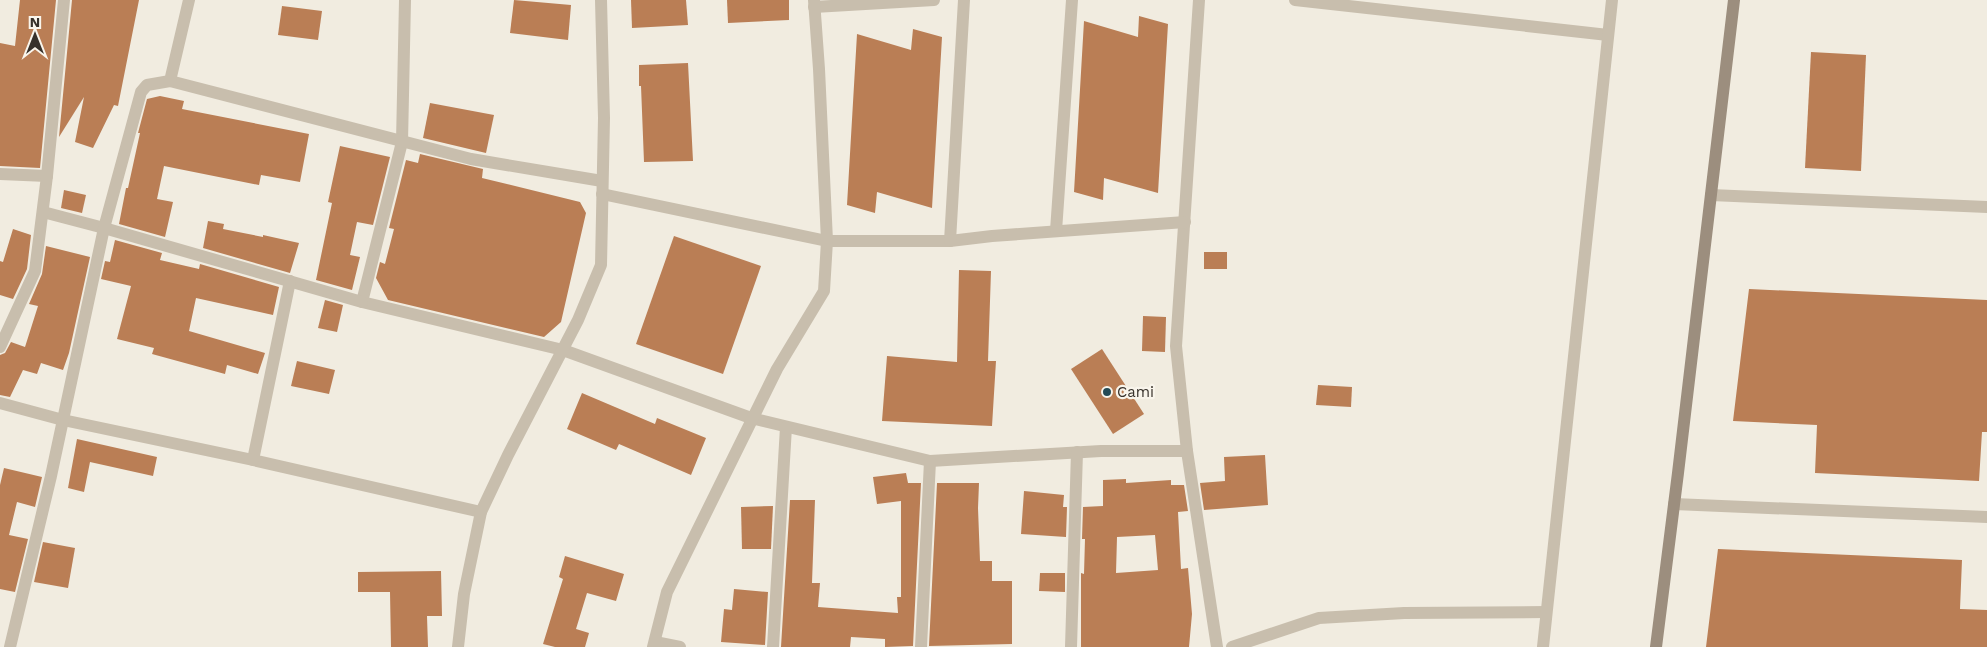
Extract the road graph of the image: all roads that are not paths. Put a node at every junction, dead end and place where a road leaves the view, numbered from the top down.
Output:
1 (64, 0) edge
2 (189, 0) edge
3 (405, 0) edge
4 (601, 0) edge
5 (934, 0) edge
6 (964, 0) edge
7 (1072, 0) edge
8 (1199, 0) edge
9 (1295, 0) edge
10 (1612, 0) edge
11 (1734, 0) edge
12 (814, 3) edge
13 (1608, 35) junction
14 (170, 81) junction
15 (402, 142) junction
16 (0, 174) edge
17 (48, 176) junction
18 (602, 188) junction
19 (1711, 195) junction
20 (1987, 207) edge
21 (43, 212) junction
22 (1185, 222) junction
23 (104, 228) junction
24 (1056, 232) junction
25 (827, 241) junction
26 (950, 241) junction
27 (290, 281) junction
28 (362, 302) junction
29 (0, 347) edge
30 (563, 350) junction
31 (0, 402) edge
32 (751, 418) junction
33 (63, 420) junction
34 (786, 427) junction
35 (1186, 451) junction
36 (1078, 452) junction
37 (253, 460) junction
38 (930, 461) junction
39 (1674, 504) junction
40 (481, 512) junction
41 (1987, 517) edge
42 (1546, 612) junction
43 (654, 645) edge
44 (10, 647) edge
45 (458, 647) edge
46 (680, 647) edge
47 (773, 647) edge
48 (921, 647) edge
49 (1071, 647) edge
50 (1217, 647) edge
51 (1232, 647) edge
52 (1542, 647) edge
53 (1656, 647) edge

1 - 17 street
2 - 14 street
3 - 15 street
4 - 18 street
5 - 12 street
6 - 26 street
7 - 24 street
8 - 22 street
9 - 13 street
10 - 13 street
11 - 19 main road
12 - 25 street
13 - 42 street
14 - 15 street
14 - 23 street
15 - 18 street
15 - 28 street
16 - 17 street
17 - 21 street
18 - 25 street
18 - 30 street
19 - 20 street
19 - 39 main road
21 - 23 street
21 - 29 street
22 - 24 street
22 - 35 street
23 - 27 street
23 - 33 street
24 - 26 street
25 - 26 street
25 - 32 street
27 - 28 street
27 - 37 street
28 - 30 street
30 - 32 street
30 - 40 street
31 - 33 street
32 - 34 street
32 - 43 street
33 - 37 street
33 - 44 street
34 - 38 street
34 - 47 street
35 - 36 street
35 - 50 street
36 - 38 street
36 - 49 street
37 - 40 street
38 - 48 street
39 - 41 street
39 - 53 main road
40 - 45 street
42 - 51 street
42 - 52 street
43 - 46 street

